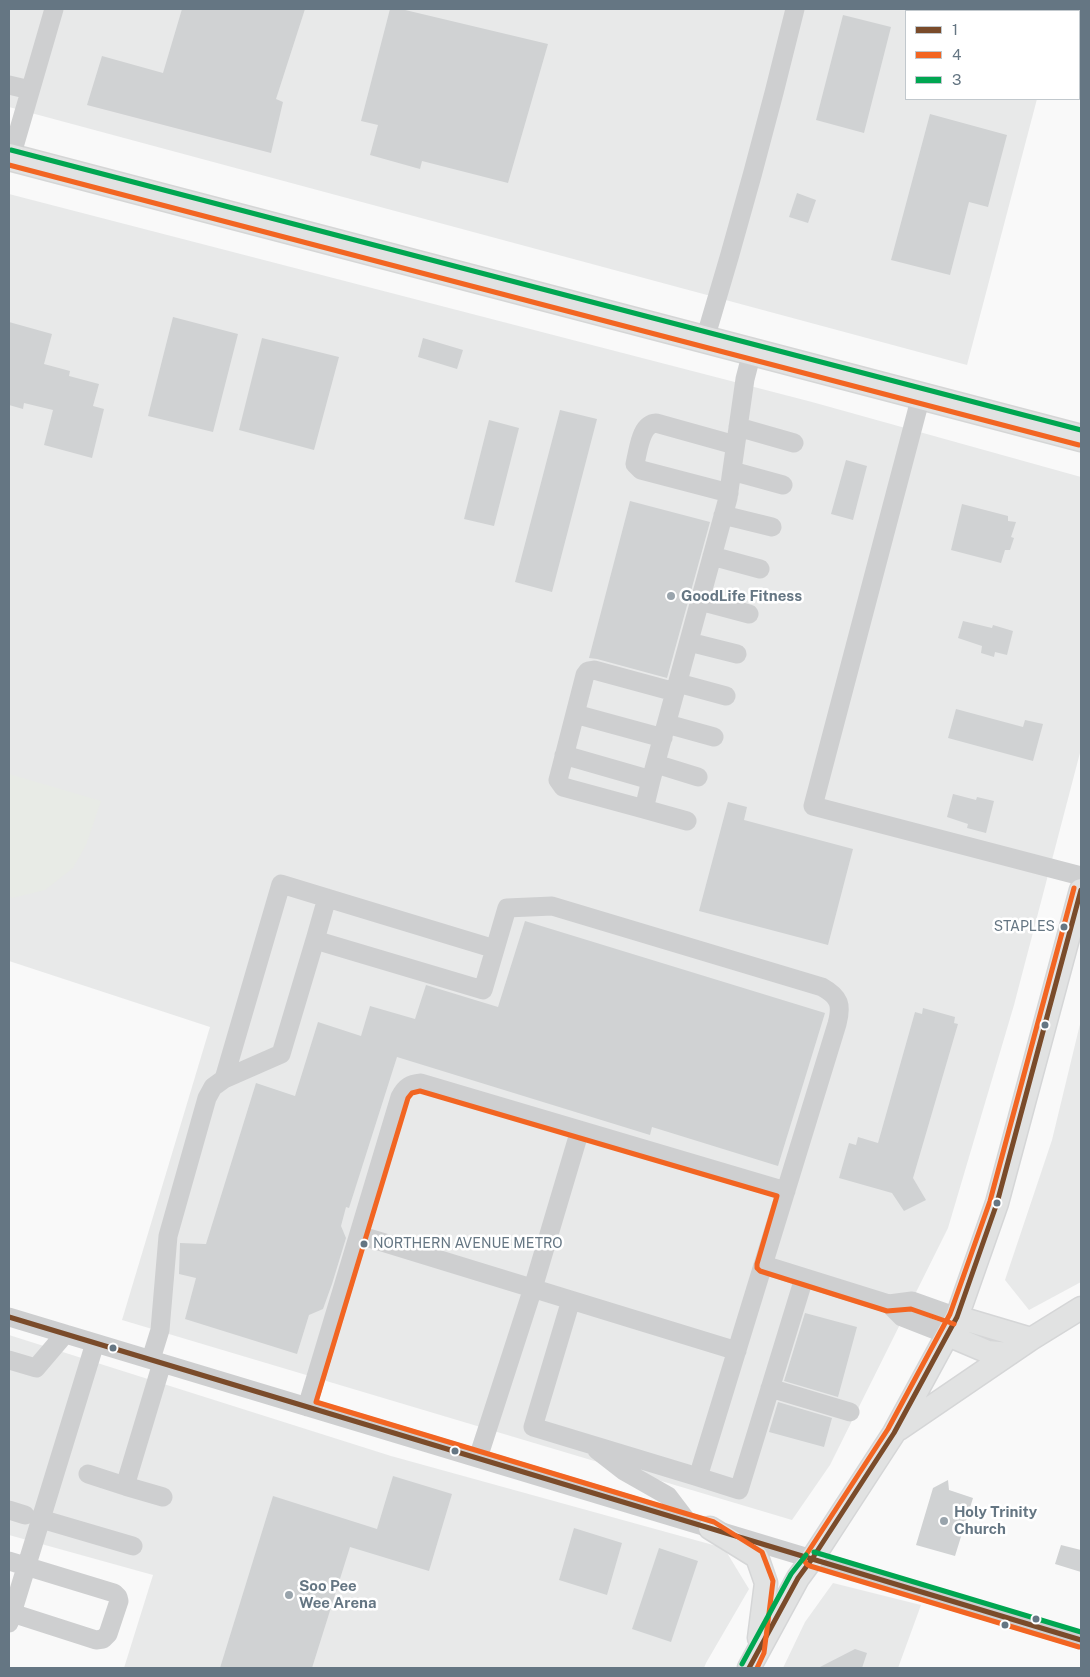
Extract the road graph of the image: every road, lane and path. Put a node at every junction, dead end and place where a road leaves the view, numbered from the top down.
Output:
1 (54, 9) edge
2 (795, 9) edge
3 (9, 85) edge
4 (30, 90) junction
5 (10, 157) edge
6 (705, 339) junction
7 (752, 352) junction
8 (921, 396) junction
9 (737, 436) junction
10 (1081, 438) edge
11 (794, 443) dead end
12 (732, 471) junction
13 (783, 485) dead end
14 (729, 493) junction
15 (723, 515) junction
16 (772, 528) dead end
17 (712, 556) junction
18 (760, 569) dead end
19 (700, 601) junction
20 (749, 614) dead end
21 (689, 642) junction
22 (737, 654) dead end
23 (676, 688) junction
24 (726, 696) dead end
25 (575, 714) junction
26 (665, 731) junction
27 (714, 737) dead end
28 (564, 755) junction
29 (654, 772) junction
30 (698, 777) dead end
31 (644, 809) junction
32 (687, 821) dead end
33 (1081, 876) edge
34 (1081, 890) edge
35 (327, 898) junction
36 (315, 940) junction
37 (495, 949) junction
38 (224, 1080) junction
39 (580, 1130) junction
40 (786, 1191) junction
41 (359, 1235) junction
42 (764, 1265) junction
43 (804, 1278) junction
44 (533, 1288) junction
45 (571, 1300) junction
46 (1081, 1308) edge
47 (9, 1317) edge
48 (952, 1326) junction
49 (65, 1334) junction
50 (1031, 1339) junction
51 (96, 1343) junction
52 (737, 1351) junction
53 (1009, 1354) junction
54 (9, 1360) edge
55 (156, 1361) junction
56 (770, 1388) junction
57 (306, 1407) junction
58 (850, 1412) dead end
59 (894, 1433) junction
60 (591, 1444) junction
61 (478, 1458) junction
62 (88, 1474) dead end
63 (698, 1477) junction
64 (125, 1486) junction
65 (163, 1497) dead end
66 (25, 1515) edge
67 (687, 1521) junction
68 (710, 1528) junction
69 (133, 1546) dead end
70 (812, 1559) junction
71 (18, 1563) edge
72 (10, 1618) edge
73 (1081, 1640) edge
74 (753, 1660) edge

1 - 4 street
2 - 6 street
3 - 4 street
4 - 5 street
5 - 6 highway
6 - 7 highway
7 - 8 highway
7 - 9 street
8 - 10 highway
8 - 33 street
9 - 11 street
9 - 12 street
9 - 14 street
12 - 13 street
12 - 14 street
14 - 15 street
15 - 16 street
15 - 17 street
17 - 18 street
17 - 19 street
19 - 20 street
19 - 21 street
21 - 22 street
21 - 23 street
23 - 24 street
23 - 25 street
23 - 26 street
25 - 26 street
25 - 28 street
26 - 27 street
26 - 29 street
28 - 29 street
28 - 31 street
29 - 30 street
29 - 31 street
31 - 32 street
34 - 48 main road
35 - 36 street
35 - 37 street
35 - 38 street
36 - 37 street
36 - 38 street
37 - 40 street
38 - 55 street
39 - 40 street
39 - 41 street
39 - 44 street
40 - 42 street
41 - 44 street
41 - 57 street
42 - 43 street
42 - 52 street
43 - 48 street
43 - 56 street
44 - 45 street
44 - 61 street
45 - 52 street
45 - 60 street
46 - 50 main road
47 - 49 street
48 - 50 main road
48 - 53 main road
48 - 59 main road
49 - 51 street
49 - 54 street
50 - 53 main road
51 - 55 street
51 - 66 street
52 - 63 street
53 - 59 main road
55 - 57 street
55 - 64 street
56 - 58 street
56 - 63 street
57 - 61 street
59 - 70 main road
60 - 63 street
60 - 67 street
61 - 67 street
62 - 64 street
64 - 65 street
66 - 69 street
66 - 71 street
67 - 68 street
68 - 70 street
68 - 74 main road
70 - 73 street
70 - 74 main road
71 - 72 street
71 - 72 street

